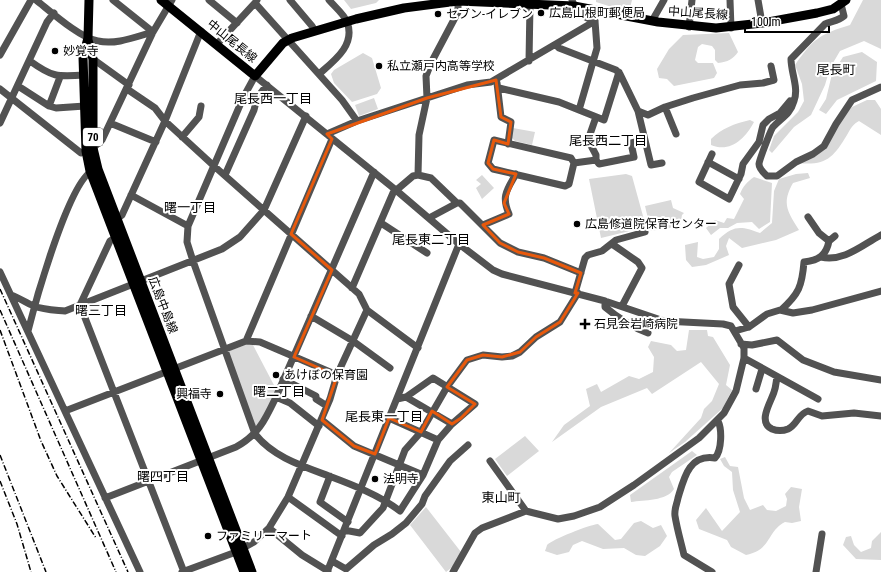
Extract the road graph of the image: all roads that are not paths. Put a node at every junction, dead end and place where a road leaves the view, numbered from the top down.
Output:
1 (31, 0) edge
2 (36, 0) edge
3 (89, 0) edge
4 (113, 0) edge
5 (209, 0) edge
6 (290, 0) edge
7 (329, 0) edge
8 (664, 0) edge
9 (692, 0) edge
10 (730, 0) edge
11 (758, 0) edge
12 (458, 1) edge
13 (167, 2) edge
14 (256, 2) edge
15 (843, 2) edge
16 (525, 3) edge
17 (573, 3) edge
18 (54, 13) junction
19 (595, 21) junction
20 (652, 21) junction
21 (347, 22) junction
22 (237, 23) junction
23 (762, 23) junction
24 (689, 27) junction
25 (731, 28) junction
26 (201, 31) junction
27 (315, 31) junction
28 (152, 32) junction
29 (88, 38) junction
30 (287, 40) junction
31 (217, 44) junction
32 (556, 45) junction
33 (0, 55) edge
34 (93, 59) junction
35 (30, 61) junction
36 (529, 61) junction
37 (593, 61) junction
38 (771, 66) dead end
39 (619, 72) junction
40 (319, 74) junction
41 (84, 75) junction
42 (256, 76) junction
43 (60, 77) junction
44 (496, 80) junction
45 (267, 85) junction
46 (18, 86) junction
47 (128, 87) junction
48 (881, 87) edge
49 (499, 88) junction
50 (0, 89) edge
51 (795, 95) junction
52 (12, 98) junction
53 (427, 98) junction
54 (49, 106) junction
55 (86, 106) junction
56 (201, 106) dead end
57 (665, 106) junction
58 (580, 110) junction
59 (638, 111) junction
60 (306, 116) junction
61 (596, 117) junction
62 (165, 121) junction
63 (357, 121) junction
64 (0, 123) edge
65 (110, 123) junction
66 (676, 134) dead end
67 (182, 137) junction
68 (330, 137) junction
69 (645, 140) junction
70 (156, 142) junction
71 (508, 144) junction
72 (90, 150) junction
73 (712, 154) dead end
74 (596, 160) junction
75 (708, 162) junction
76 (574, 163) junction
77 (662, 163) dead end
78 (214, 166) junction
79 (94, 170) junction
80 (374, 172) junction
81 (516, 174) junction
82 (225, 175) junction
83 (418, 175) junction
84 (739, 179) junction
85 (397, 191) junction
86 (131, 195) junction
87 (457, 203) junction
88 (264, 210) junction
89 (808, 217) dead end
90 (429, 218) junction
91 (117, 219) junction
92 (381, 223) junction
93 (483, 225) junction
94 (188, 226) junction
95 (645, 232) dead end
96 (290, 234) junction
97 (881, 235) edge
98 (835, 236) dead end
99 (115, 238) junction
100 (829, 241) junction
101 (459, 244) junction
102 (612, 244) junction
103 (428, 254) dead end
104 (821, 257) junction
105 (192, 261) junction
106 (739, 265) dead end
107 (332, 270) junction
108 (0, 272) edge
109 (581, 273) junction
110 (137, 283) junction
111 (352, 288) junction
112 (881, 291) edge
113 (576, 293) junction
114 (11, 295) junction
115 (605, 301) junction
116 (80, 305) junction
117 (34, 306) junction
118 (622, 306) junction
119 (367, 310) junction
120 (781, 310) junction
121 (311, 316) junction
122 (749, 327) junction
123 (28, 331) junction
124 (735, 331) junction
125 (648, 333) dead end
126 (246, 341) junction
127 (352, 341) junction
128 (741, 344) junction
129 (418, 348) junction
130 (224, 349) junction
131 (294, 357) junction
132 (744, 358) junction
133 (390, 368) dead end
134 (762, 369) junction
135 (170, 370) junction
136 (337, 376) junction
137 (777, 376) junction
138 (283, 379) junction
139 (881, 380) edge
140 (447, 387) junction
141 (756, 389) dead end
142 (114, 392) junction
143 (406, 397) junction
144 (276, 398) junction
145 (397, 399) junction
146 (818, 399) dead end
147 (327, 406) junction
148 (65, 411) junction
149 (432, 411) junction
150 (881, 416) edge
151 (389, 418) junction
152 (718, 421) junction
153 (320, 423) junction
154 (452, 424) junction
155 (421, 432) junction
156 (255, 434) junction
157 (438, 440) junction
158 (468, 445) dead end
159 (375, 454) junction
160 (205, 460) junction
161 (490, 461) dead end
162 (399, 465) junction
163 (302, 466) junction
164 (423, 475) junction
165 (330, 476) junction
166 (149, 482) junction
167 (361, 490) junction
168 (288, 497) junction
169 (105, 498) junction
170 (386, 500) junction
171 (526, 511) junction
172 (348, 522) junction
173 (270, 528) junction
174 (343, 533) junction
175 (822, 534) dead end
176 (240, 550) junction
177 (332, 561) junction
178 (327, 571) edge
179 (140, 572) edge
180 (183, 572) edge
181 (244, 572) edge
182 (252, 572) edge
183 (453, 572) edge
184 (712, 572) edge
185 (816, 572) edge

1 - 33 street
2 - 18 street
3 - 29 main road, 広島中島線 / 70
4 - 28 street
5 - 22 street
6 - 27 street
7 - 21 street
8 - 20 street
9 - 24 street
10 - 25 street
11 - 23 street
12 - 16 main road, 中山尾長線
12 - 21 main road, 中山尾長線
12 - 53 street
13 - 26 main road, 中山尾長線
13 - 28 street
14 - 22 street
14 - 30 street
15 - 23 main road, 中山尾長線
15 - 51 street
16 - 17 main road, 中山尾長線
16 - 36 street
17 - 19 street
17 - 20 main road, 中山尾長線
18 - 29 street
18 - 35 street
19 - 32 street
19 - 37 street
20 - 24 main road, 中山尾長線
21 - 27 main road, 中山尾長線
21 - 40 street
22 - 31 street
23 - 25 main road, 中山尾長線
24 - 25 main road, 中山尾長線
26 - 31 main road, 中山尾長線
26 - 62 street
27 - 30 main road, 中山尾長線
28 - 29 street
28 - 47 street
29 - 34 main road, 広島中島線 / 70
29 - 41 main road, 広島中島線 / 70
30 - 40 street
30 - 42 main road, 中山尾長線
31 - 42 main road, 中山尾長線
32 - 36 street
32 - 37 street
34 - 47 street
34 - 72 main road, 広島中島線 / 70
35 - 43 street
35 - 46 street
36 - 44 street
37 - 39 street
37 - 58 street
38 - 57 street
39 - 59 street
39 - 61 street
40 - 63 street
41 - 43 street
41 - 55 main road, 広島中島線 / 70
42 - 45 street
42 - 78 street
43 - 54 street
44 - 49 street
44 - 53 street
45 - 60 street
45 - 82 street
46 - 52 street
46 - 54 street
47 - 62 street
47 - 65 street
48 - 51 street
49 - 58 street
49 - 71 street
50 - 52 street
51 - 84 street
52 - 64 street
52 - 72 street
53 - 63 street
53 - 83 street
54 - 55 street
55 - 72 main road, 広島中島線 / 70
56 - 67 street
57 - 59 street
57 - 66 street
58 - 61 street
59 - 69 street
60 - 68 street
60 - 88 street
61 - 74 street
62 - 67 street
62 - 70 street
63 - 68 street
65 - 70 street
65 - 72 street
67 - 78 street
68 - 80 street
68 - 96 street
69 - 74 street
69 - 77 street
70 - 86 street
71 - 76 street
71 - 81 street
72 - 79 main road, 広島中島線 / 70
73 - 75 street
74 - 76 street
75 - 84 street
75 - 84 street
76 - 81 street
78 - 82 street
78 - 94 street
79 - 91 main road, 広島中島線 / 70
79 - 99 main road, 広島中島線 / 70
79 - 117 street
80 - 85 street
80 - 107 street
81 - 93 street
82 - 88 street
83 - 85 street
83 - 87 street
85 - 90 street
85 - 92 street
86 - 91 street
86 - 94 street
87 - 90 street
87 - 93 street
88 - 96 street
88 - 105 street
89 - 100 street
90 - 101 street
91 - 110 main road, 広島中島線 / 70
92 - 103 street
92 - 111 street
93 - 109 street
94 - 105 street
95 - 102 street
96 - 107 street
96 - 126 street
97 - 104 street
98 - 100 street
99 - 110 main road, 広島中島線 / 70
99 - 116 street
100 - 104 street
101 - 113 street
101 - 129 street
102 - 109 street
102 - 118 street
104 - 120 street
105 - 110 street
105 - 130 street
106 - 122 street
107 - 111 street
107 - 121 street
108 - 114 street
109 - 113 street
110 - 116 street
110 - 135 main road, 広島中島線 / 70
111 - 119 street
112 - 120 street
113 - 115 street
113 - 140 street
114 - 117 street
114 - 123 street
115 - 118 street
115 - 125 street
116 - 117 street
116 - 142 street
117 - 123 street
118 - 124 street
119 - 127 street
119 - 129 street
120 - 122 street
121 - 127 street
121 - 131 street
122 - 124 street
123 - 148 street
124 - 128 street
126 - 130 street
126 - 131 street
127 - 133 street
127 - 136 street
128 - 132 street
128 - 139 street
129 - 145 street
130 - 135 street
130 - 156 street
131 - 136 street
131 - 138 street
132 - 134 street
132 - 152 street
134 - 137 street
134 - 141 street
135 - 142 street
135 - 160 main road, 広島中島線 / 70
136 - 147 street
137 - 146 street
137 - 150 street
138 - 144 street
138 - 147 street
140 - 143 street
140 - 149 street
140 - 154 street
142 - 148 street
142 - 166 street
143 - 145 street
143 - 149 street
144 - 153 street
144 - 156 street
145 - 151 street
147 - 153 street
148 - 169 street
149 - 154 street
149 - 155 street
151 - 155 street
151 - 159 street
152 - 171 street
152 - 184 street
153 - 159 street
153 - 163 street
154 - 157 street
155 - 157 street
155 - 162 street
156 - 160 street
156 - 163 street
157 - 164 street
158 - 177 street
159 - 162 street
159 - 167 street
160 - 166 street
160 - 176 main road, 広島中島線 / 70
161 - 171 street
162 - 164 street
162 - 170 street
163 - 165 street
163 - 168 street
164 - 170 street
165 - 167 street
165 - 172 street
166 - 169 street
166 - 180 street
167 - 170 street
167 - 172 street
168 - 173 street
168 - 174 street
169 - 179 street
170 - 174 street
171 - 183 street
172 - 174 street
173 - 176 street
173 - 178 street
174 - 177 street
175 - 185 street
176 - 180 street
176 - 181 main road, 広島中島線 / 70
176 - 182 main road, 広島中島線 / 70
177 - 178 street

